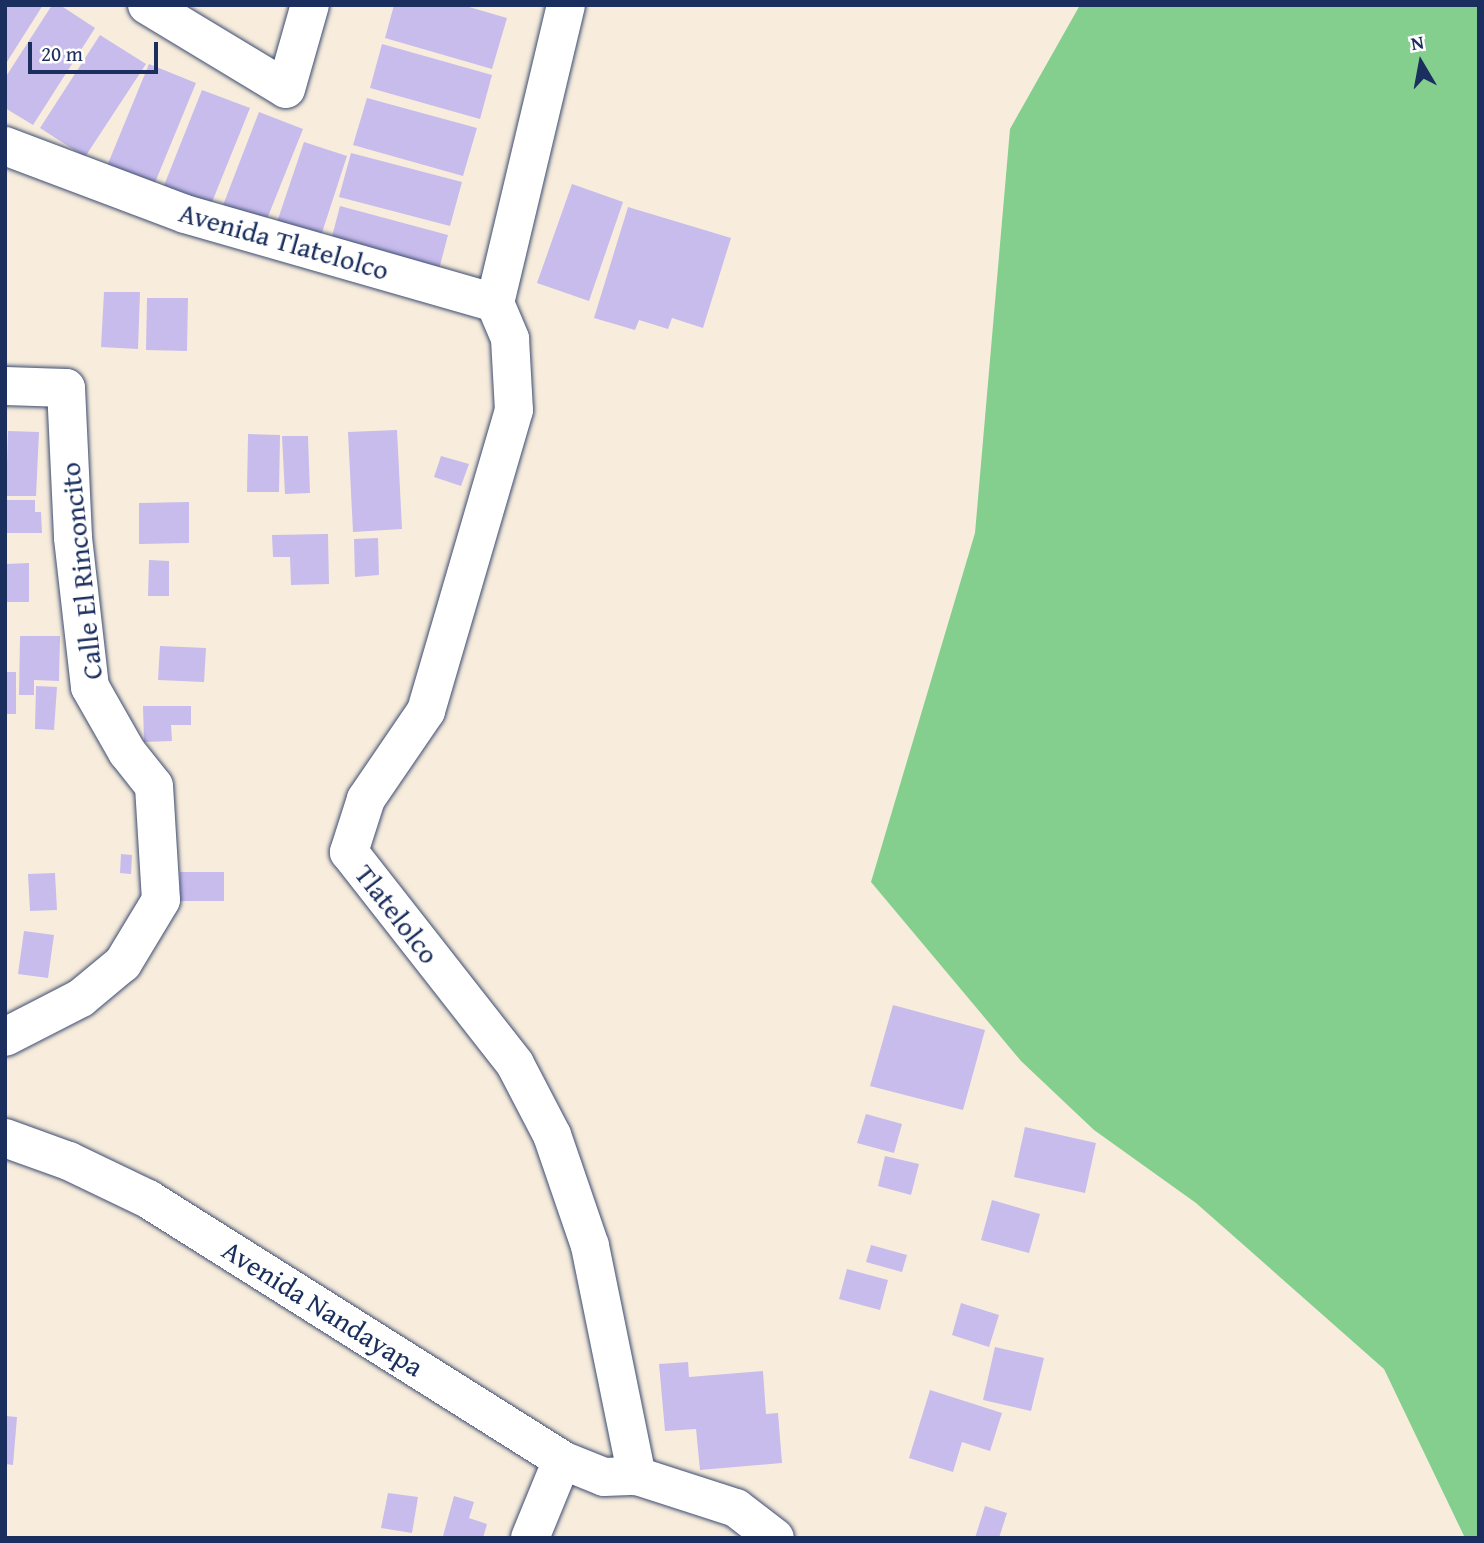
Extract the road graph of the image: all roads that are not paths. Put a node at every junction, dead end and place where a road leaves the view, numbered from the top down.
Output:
1 (147, 5) edge
2 (310, 5) edge
3 (566, 5) edge
4 (5, 146) edge
5 (495, 303) junction
6 (5, 386) edge
7 (5, 1037) edge
8 (5, 1138) edge
9 (562, 1460) junction
10 (637, 1476) junction
11 (530, 1538) edge
12 (775, 1538) edge

1 - 2 street
3 - 5 street
4 - 5 street, Avenida Tlatelolco
5 - 10 street, Tlatelolco
6 - 7 street, Calle El Rinconcito
8 - 9 street, Avenida Nandayapa
9 - 10 street, Avenida Nandayapa
9 - 11 street
10 - 12 street, Avenida Nandayapa

